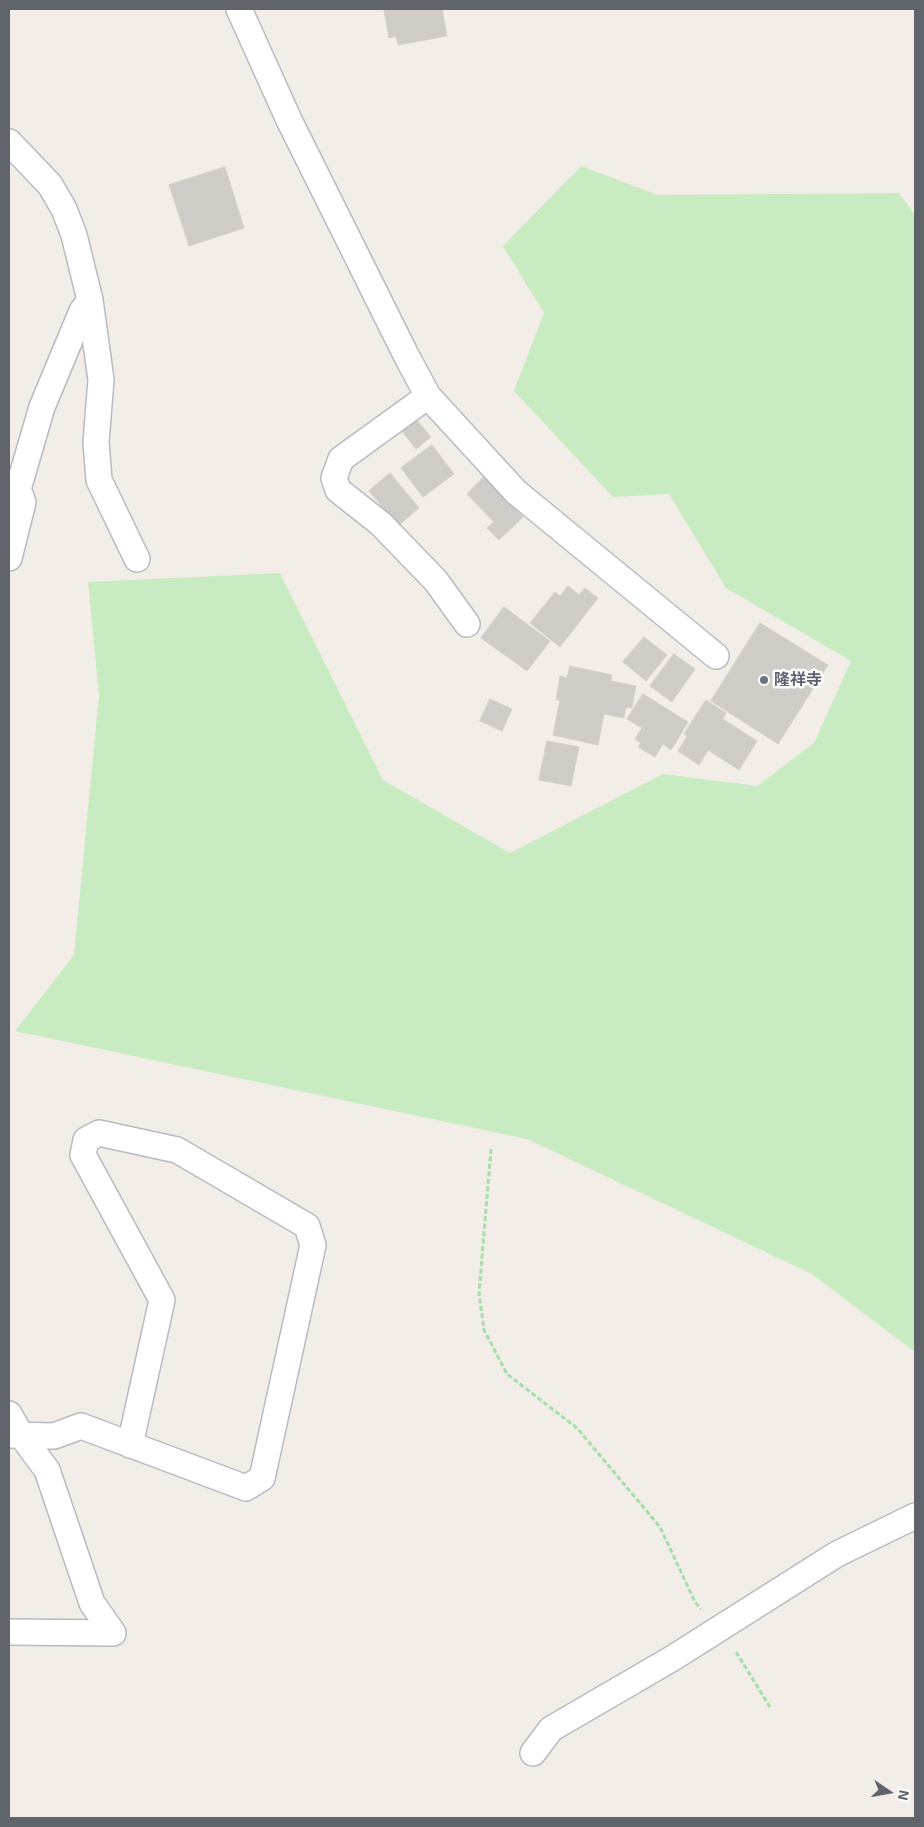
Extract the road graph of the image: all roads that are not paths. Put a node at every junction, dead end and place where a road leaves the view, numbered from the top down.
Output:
1 (239, 9) edge
2 (9, 142) edge
3 (90, 300) junction
4 (428, 396) junction
5 (14, 488) edge
6 (9, 558) edge
7 (138, 559) dead end
8 (468, 624) dead end
9 (716, 656) dead end
10 (13, 1428) edge
11 (130, 1444) junction
12 (915, 1516) edge
13 (9, 1632) edge
14 (533, 1753) dead end

1 - 4 street
2 - 3 street
3 - 5 street
3 - 7 street
4 - 8 street
4 - 9 street
5 - 6 street
10 - 11 street
10 - 13 street
11 - 11 street
12 - 14 street

